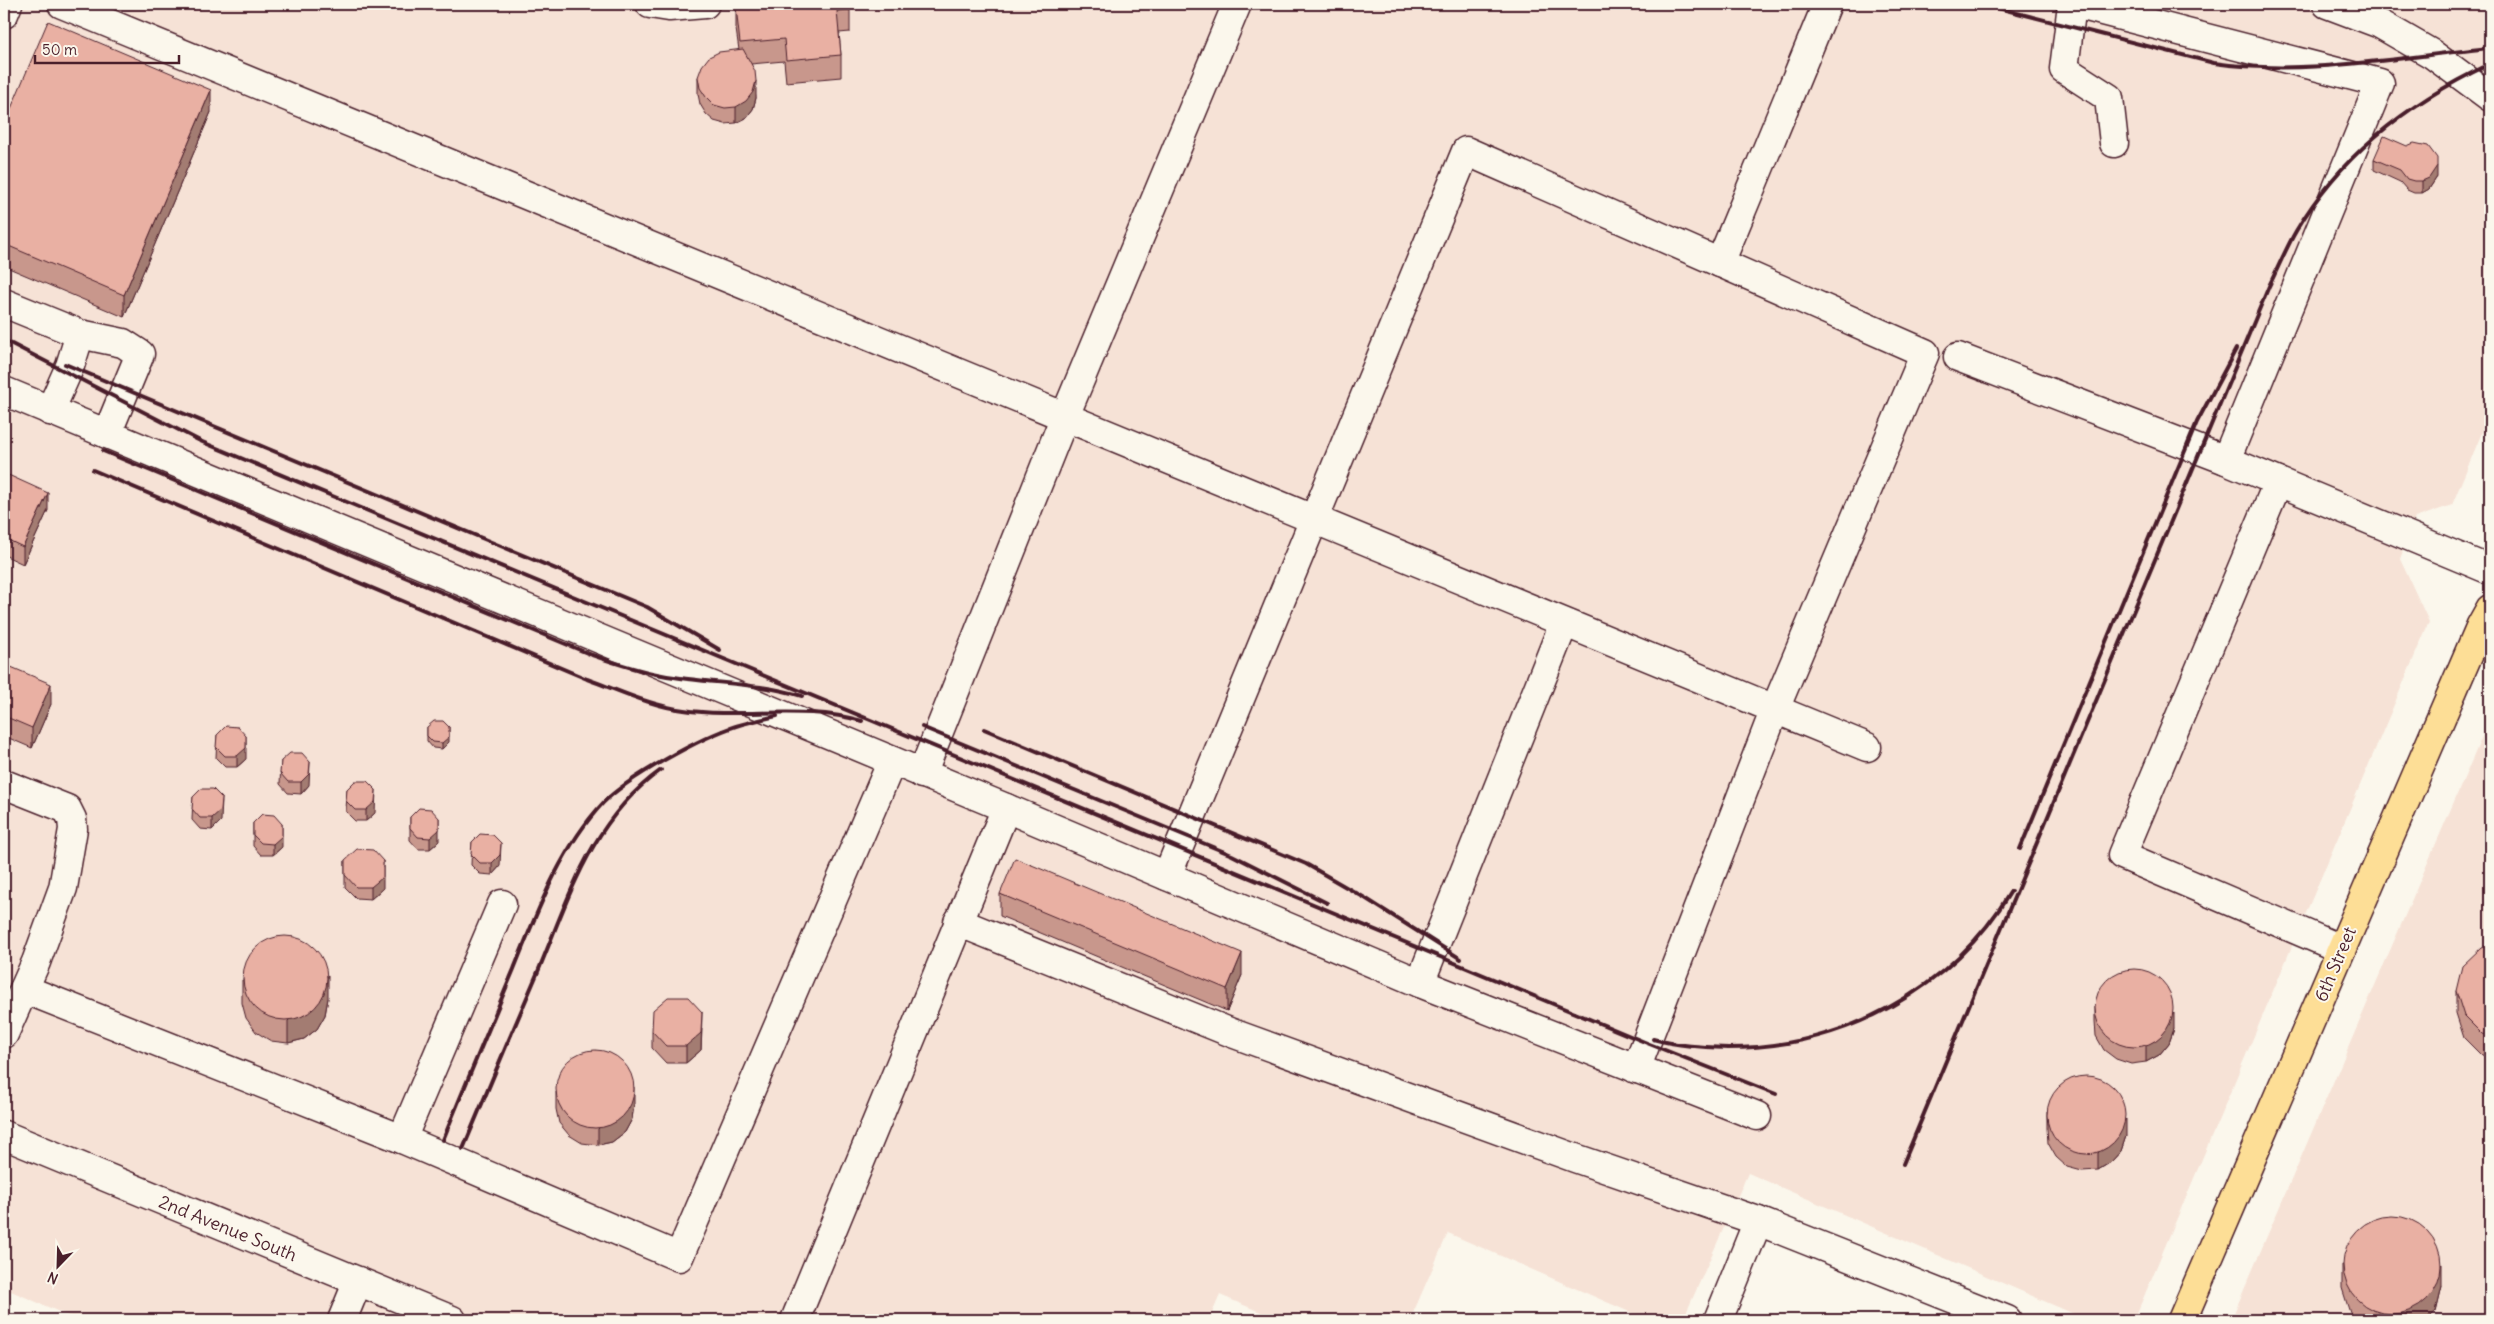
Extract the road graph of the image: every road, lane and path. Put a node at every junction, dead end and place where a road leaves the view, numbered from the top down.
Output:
1 (8, 4) edge
2 (62, 4) edge
3 (650, 4) edge
4 (705, 4) edge
5 (1237, 4) edge
6 (1827, 4) edge
7 (2074, 4) edge
8 (2327, 4) edge
9 (4, 14) edge
10 (2490, 98) edge
11 (2114, 143) dead end
12 (1720, 262) junction
13 (4, 303) edge
14 (80, 334) junction
15 (1958, 356) dead end
16 (4, 391) edge
17 (50, 411) junction
18 (1065, 416) junction
19 (108, 434) junction
20 (2226, 460) junction
21 (2278, 482) junction
22 (1315, 519) junction
23 (2490, 570) edge
24 (2490, 609) edge
25 (1564, 623) junction
26 (1775, 709) junction
27 (1867, 747) dead end
28 (892, 761) junction
29 (922, 774) junction
30 (4, 784) edge
31 (1006, 808) junction
32 (1167, 876) junction
33 (502, 904) dead end
34 (958, 922) junction
35 (2342, 949) junction
36 (1420, 983) junction
37 (24, 988) junction
38 (4, 1034) edge
39 (1636, 1069) junction
40 (1757, 1116) dead end
41 (4, 1135) edge
42 (402, 1139) junction
43 (1758, 1221) junction
44 (358, 1281) junction
45 (342, 1320) edge
46 (452, 1320) edge
47 (795, 1320) edge
48 (1718, 1320) edge
49 (2007, 1320) edge
50 (2182, 1320) edge

1 - 9 street
2 - 18 street
3 - 4 street
5 - 18 street
6 - 12 street
7 - 11 street
7 - 20 street
8 - 10 street
12 - 22 street
12 - 26 street
13 - 14 street
14 - 17 street
14 - 19 street
15 - 20 street
16 - 17 street
17 - 19 street
18 - 22 street
18 - 29 street
19 - 28 street
20 - 21 street
21 - 23 street
21 - 35 street
22 - 25 street
22 - 32 street
24 - 35 main road, 6th Street
25 - 26 street
25 - 36 street
26 - 27 street
26 - 39 street
28 - 29 street
28 - 42 street
29 - 31 street
30 - 37 street
31 - 32 street
31 - 34 street
32 - 36 street
33 - 42 street
34 - 43 street
34 - 47 street
35 - 50 main road, 6th Street
36 - 39 street
37 - 38 street
37 - 42 street
39 - 40 street
41 - 44 street, 2nd Avenue South
43 - 48 street
43 - 49 street
44 - 45 street
44 - 46 street, 2nd Avenue South

